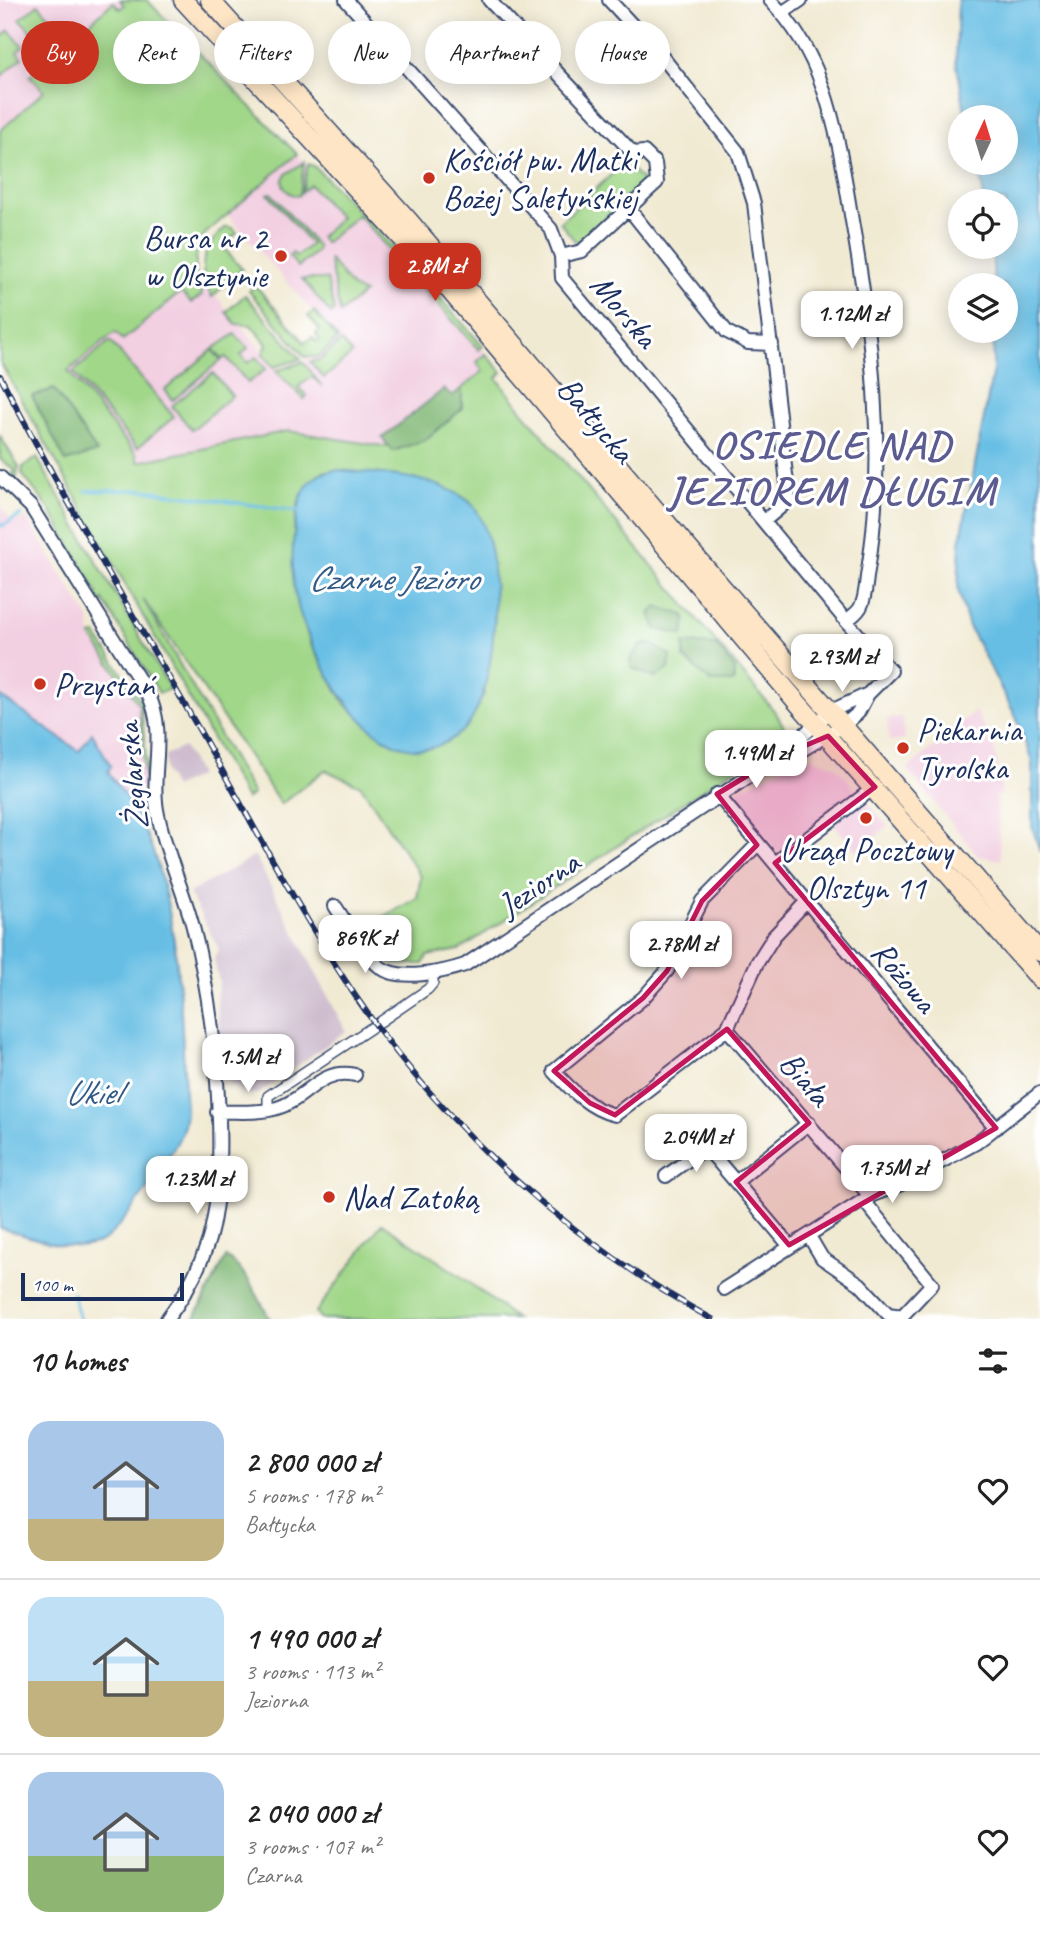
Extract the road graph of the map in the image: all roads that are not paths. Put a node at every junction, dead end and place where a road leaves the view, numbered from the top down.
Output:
1 (183, 0) edge
2 (210, 0) edge
3 (346, 0) edge
4 (489, 0) edge
5 (609, 0) edge
6 (770, 0) edge
7 (801, 0) edge
8 (782, 13) junction
9 (629, 209) junction
10 (561, 256) junction
11 (772, 344) junction
12 (0, 477) edge
13 (764, 521) junction
14 (846, 621) junction
15 (868, 694) junction
16 (831, 711) junction
17 (844, 725) junction
18 (822, 729) junction
19 (875, 788) junction
20 (717, 794) junction
21 (757, 845) junction
22 (775, 863) junction
23 (806, 902) junction
24 (335, 906) dead end
25 (1040, 952) edge
26 (433, 971) junction
27 (1040, 979) edge
28 (727, 1030) junction
29 (355, 1075) dead end
30 (1040, 1093) edge
31 (268, 1110) junction
32 (216, 1112) junction
33 (808, 1123) junction
34 (996, 1128) junction
35 (666, 1176) dead end
36 (736, 1182) junction
37 (867, 1199) junction
38 (809, 1237) junction
39 (789, 1245) junction
40 (724, 1289) dead end
41 (167, 1319) edge

1 - 18 main road, Bałtycka
2 - 16 main road, Bałtycka
3 - 10 street, Morska
4 - 9 street
5 - 11 street
6 - 8 street
7 - 8 street
8 - 14 street
9 - 10 street
9 - 11 street
10 - 13 street, Morska
11 - 13 street
12 - 32 street, Żeglarska
13 - 14 street, Morska
14 - 15 street, Morska
15 - 16 street
15 - 17 street
16 - 17 main road, Bałtycka
16 - 18 street
17 - 18 street
17 - 25 main road, Bałtycka
18 - 19 main road, Bałtycka
18 - 20 street, Jeziorna
19 - 22 street
19 - 27 main road, Bałtycka
20 - 21 street, Różowa
20 - 26 street, Jeziorna
21 - 22 street, Różowa
21 - 28 street
22 - 23 street, Różowa
23 - 28 street
23 - 34 street, Różowa
24 - 26 street, Jeziorna
26 - 31 street
28 - 33 street, Biała
29 - 31 street
30 - 34 street
31 - 32 street
32 - 41 street, Żeglarska
33 - 36 street
33 - 37 street, Biała
34 - 37 street
35 - 36 street
36 - 39 street
37 - 38 street
37 - 38 street, Biała
38 - 39 street
39 - 40 street

